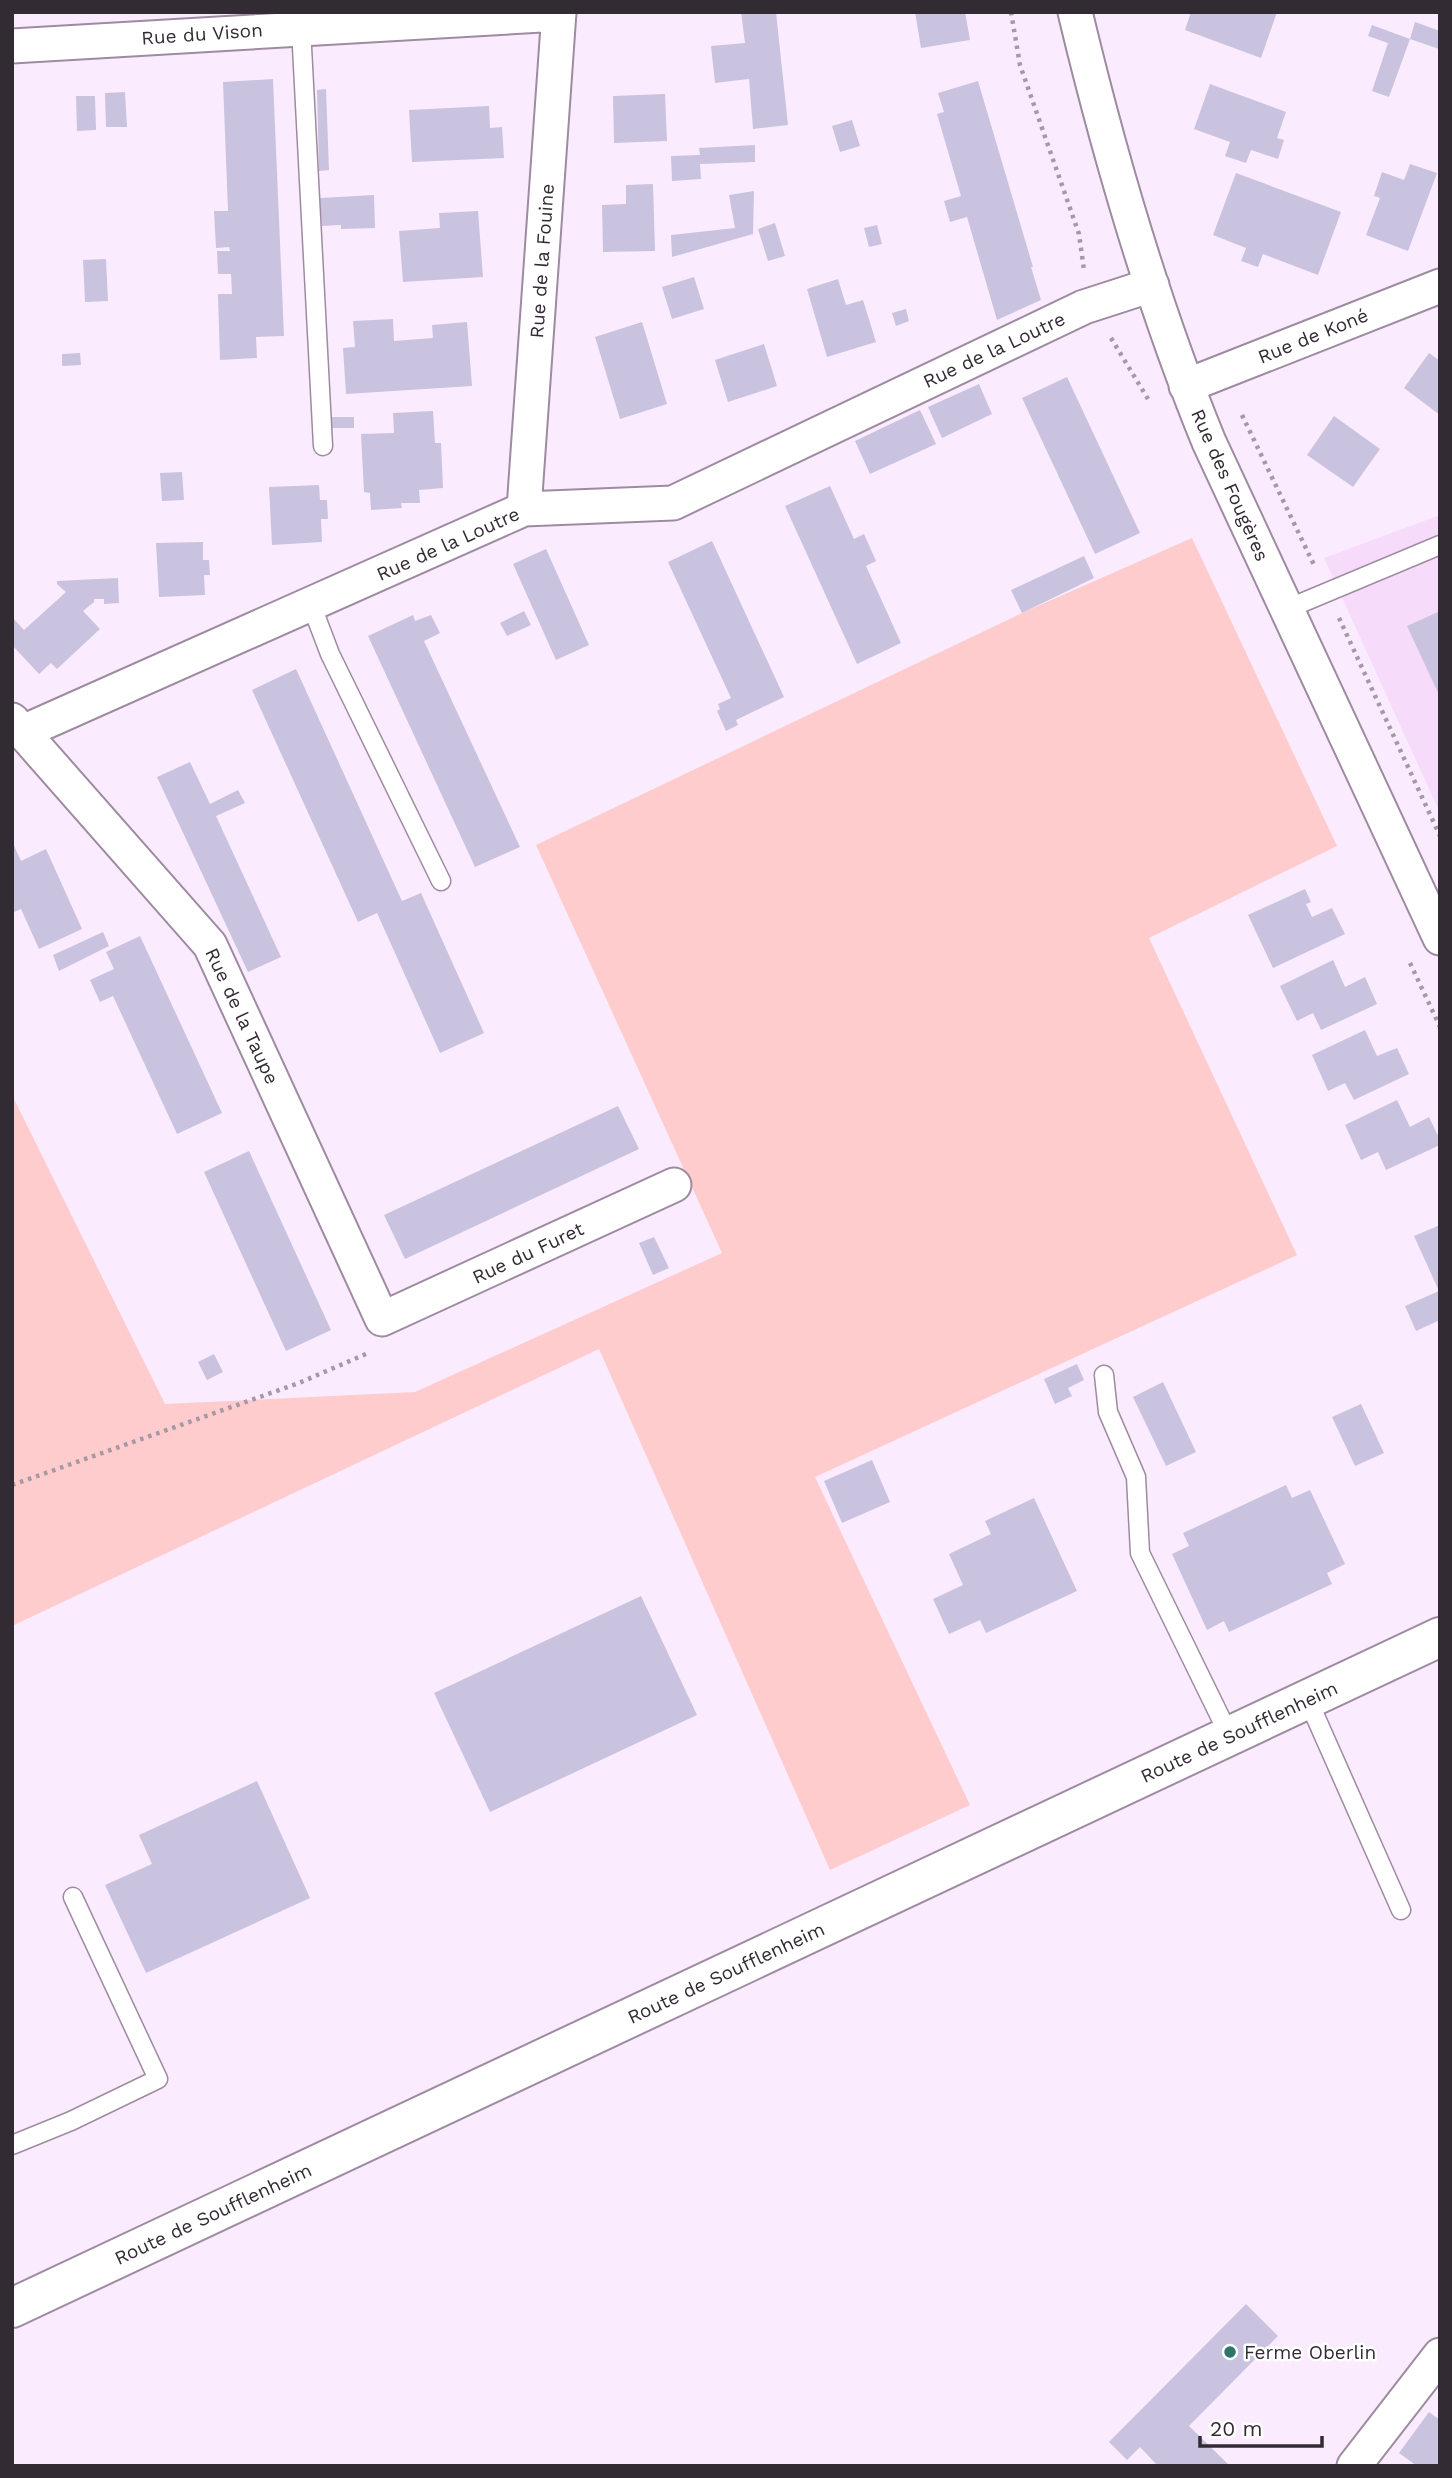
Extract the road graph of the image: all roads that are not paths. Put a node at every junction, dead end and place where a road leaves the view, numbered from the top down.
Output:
1 (1075, 12) edge
2 (559, 13) edge
3 (300, 27) junction
4 (12, 47) edge
5 (1152, 285) junction
6 (1440, 286) edge
7 (1186, 386) junction
8 (323, 446) dead end
9 (524, 509) junction
10 (1440, 545) edge
11 (311, 604) junction
12 (1287, 610) junction
13 (18, 726) edge
14 (441, 881) dead end
15 (1440, 938) edge
16 (674, 1185) dead end
17 (382, 1319) joint
18 (1104, 1375) dead end
19 (1440, 1637) edge
20 (1308, 1700) junction
21 (1230, 1737) junction
22 (73, 1897) dead end
23 (1401, 1910) dead end
24 (12, 2145) edge
25 (12, 2308) edge
26 (1440, 2355) edge
27 (1354, 2466) edge

1 - 5 street, Rue des Fougères
2 - 3 street, Rue du Vison
2 - 9 street, Rue de la Fouine
3 - 4 street, Rue du Vison
3 - 8 lane
5 - 7 street, Rue des Fougères
5 - 9 street, Rue de la Loutre
6 - 7 street, Rue de Koné
7 - 12 street, Rue des Fougères
9 - 11 street, Rue de la Loutre
10 - 12 lane
11 - 13 street, Rue de la Loutre
11 - 14 lane
12 - 15 street, Rue des Fougères
13 - 17 street, Rue de la Taupe
16 - 17 street, Rue du Furet
18 - 21 lane
19 - 20 main road, Route de Soufflenheim
20 - 21 main road, Route de Soufflenheim
20 - 23 lane
21 - 25 main road, Route de Soufflenheim
22 - 24 lane
26 - 27 street

